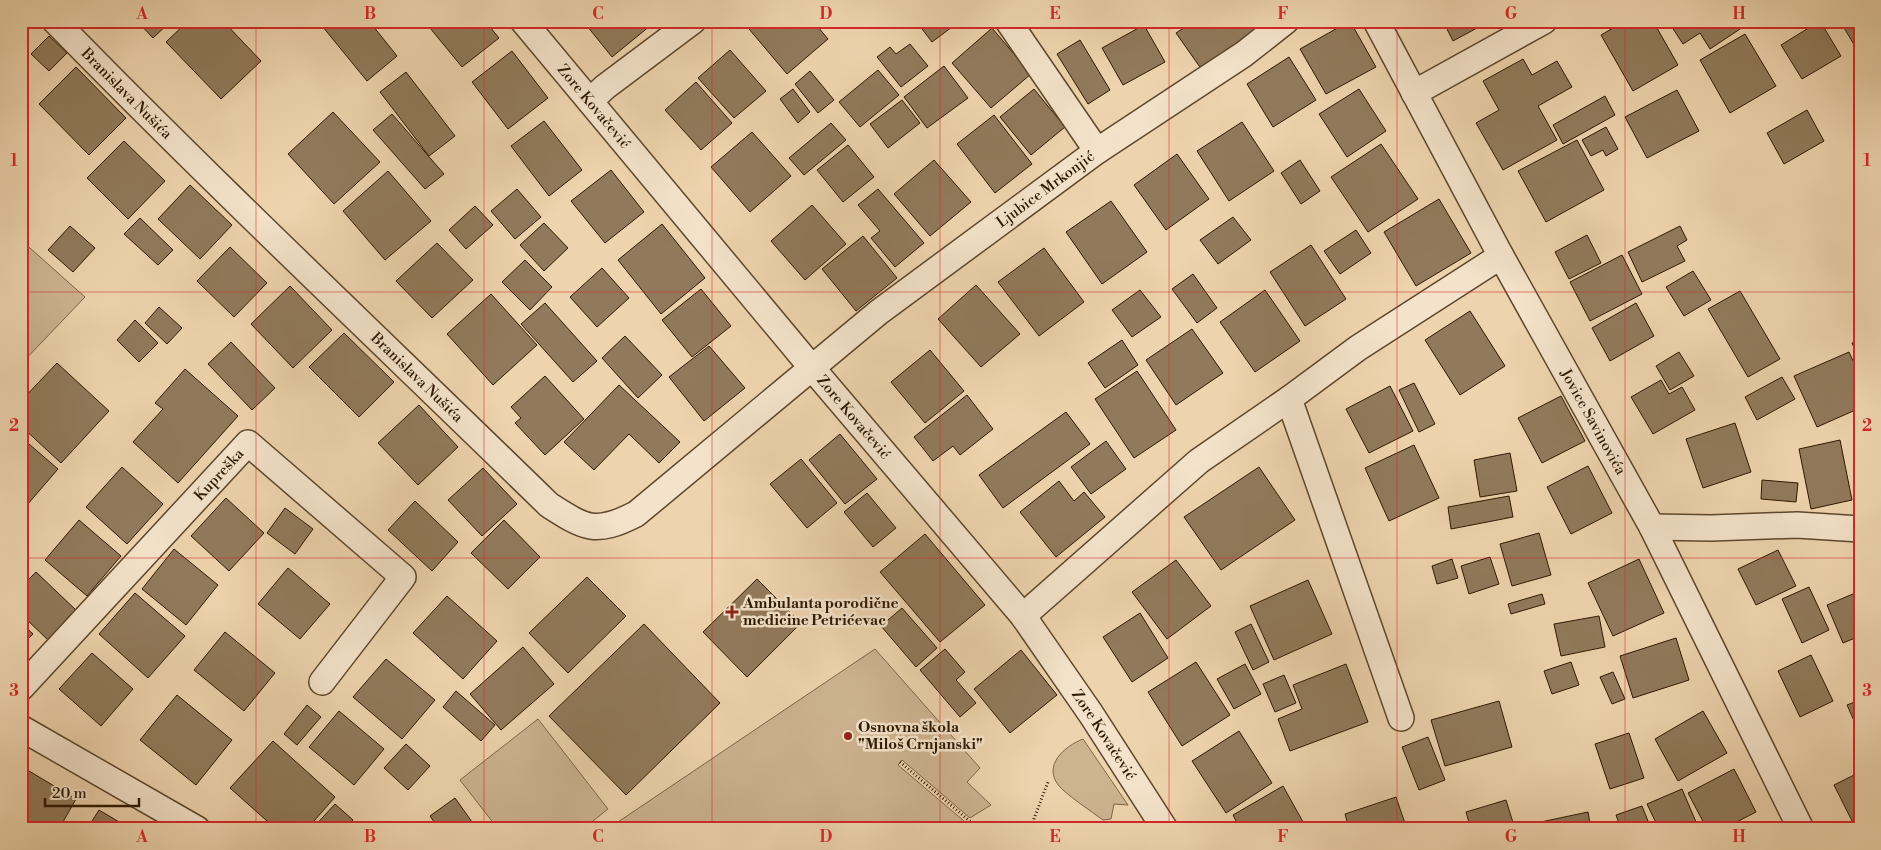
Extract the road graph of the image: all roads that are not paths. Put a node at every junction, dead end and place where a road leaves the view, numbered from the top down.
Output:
1 (55, 21) edge
2 (523, 21) edge
3 (693, 21) edge
4 (1008, 21) edge
5 (1286, 21) edge
6 (1376, 21) edge
7 (1544, 21) edge
8 (1414, 93) junction
9 (590, 101) junction
10 (1097, 151) junction
11 (1501, 256) junction
12 (812, 368) junction
13 (1289, 399) junction
14 (1652, 527) junction
15 (1860, 528) edge
16 (1023, 616) junction
17 (322, 682) dead end
18 (21, 688) edge
19 (1401, 718) dead end
20 (21, 728) edge
21 (1794, 826) edge
22 (197, 829) edge
23 (1165, 829) edge

1 - 12 street, Branislava Nušića
2 - 9 street, Zore Kovačević
3 - 9 street
4 - 10 street
5 - 10 street, Ljubice Mrkonjić
6 - 8 street, Jovice Savinovića
7 - 8 street
8 - 11 street, Jovice Savinovića
9 - 12 street, Zore Kovačević
10 - 12 street, Ljubice Mrkonjić
11 - 13 street
11 - 14 street, Jovice Savinovića
12 - 16 street, Zore Kovačević
13 - 16 street
13 - 19 street
14 - 15 street
14 - 21 street, Jovice Savinovića
16 - 23 street, Zore Kovačević
17 - 18 street, Kupreška
20 - 22 street

